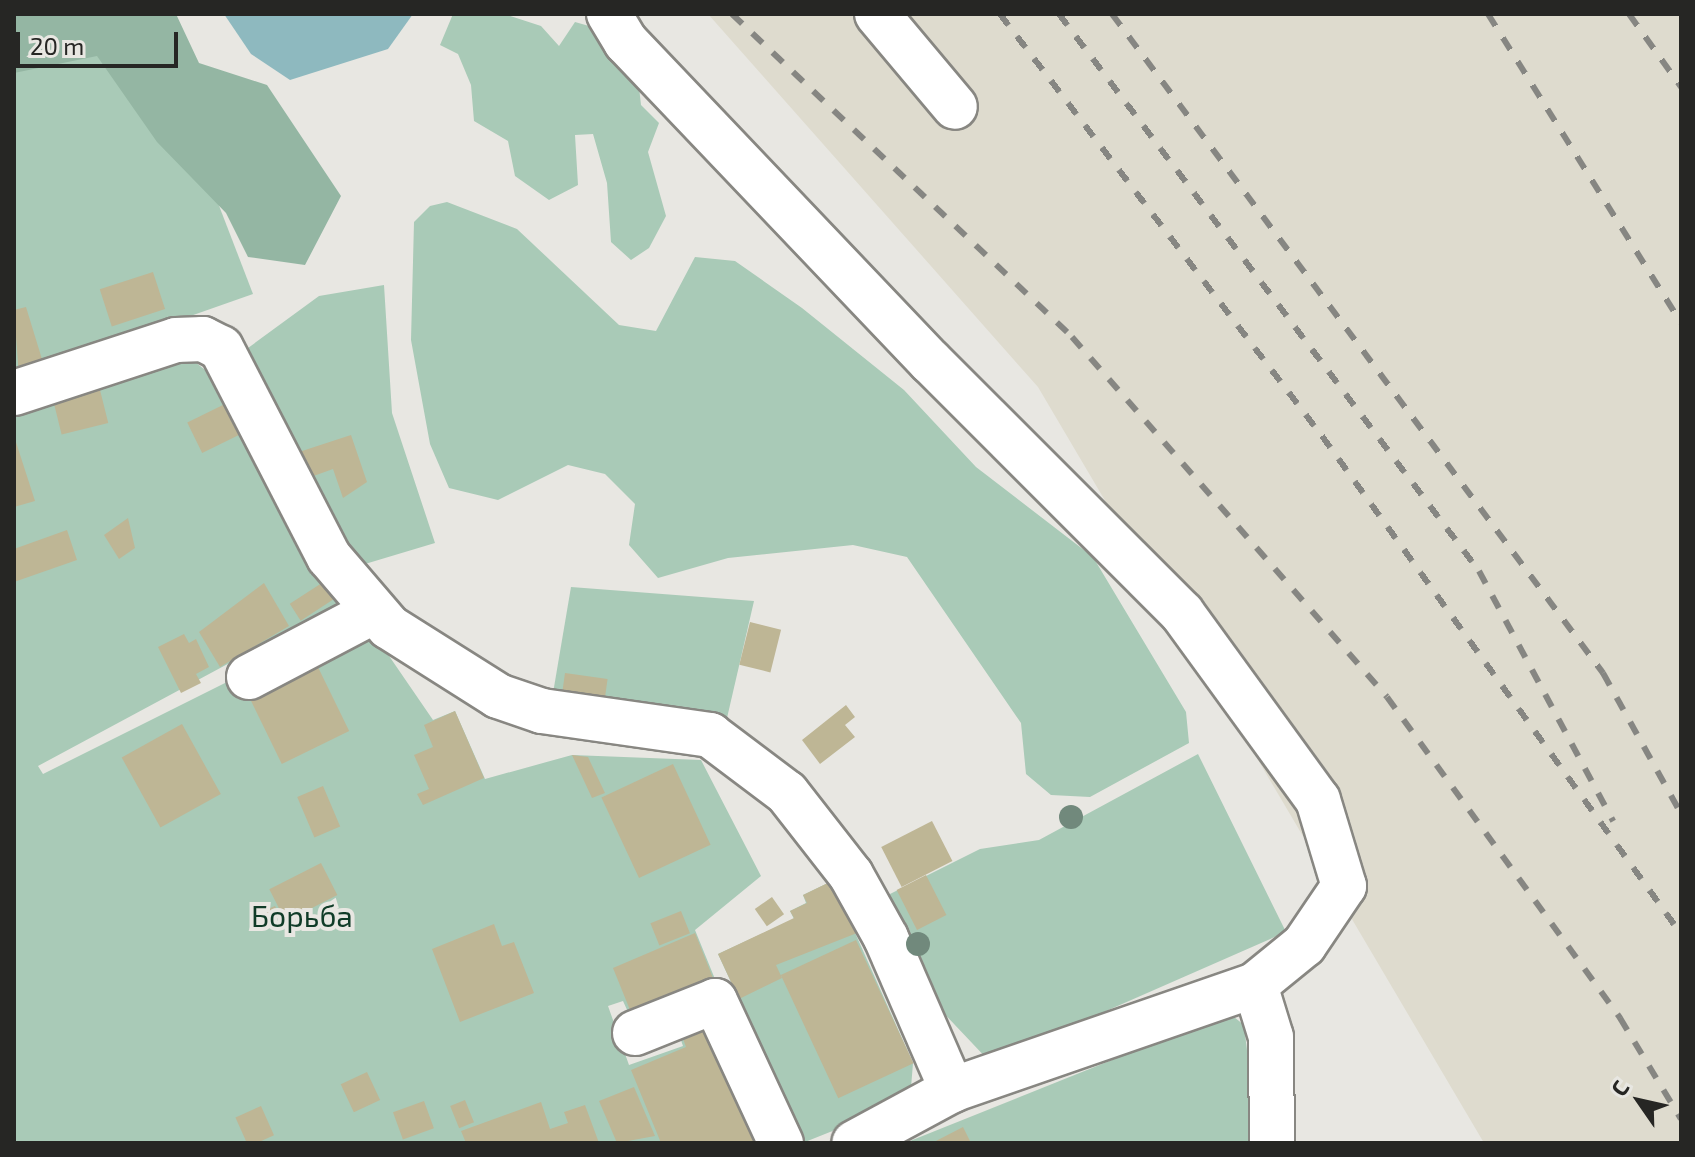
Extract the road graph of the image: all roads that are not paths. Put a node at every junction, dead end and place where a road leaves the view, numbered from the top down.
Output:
1 (609, 14) edge
2 (877, 14) edge
3 (955, 107) dead end
4 (14, 393) edge
5 (371, 613) junction
6 (249, 677) dead end
7 (1255, 985) junction
8 (635, 1033) dead end
9 (952, 1090) junction
10 (781, 1143) edge
11 (854, 1143) edge
12 (1272, 1143) edge

1 - 7 street
2 - 3 street
4 - 5 street
5 - 6 street
5 - 9 street
7 - 9 street
7 - 12 street
8 - 10 street
9 - 11 street

